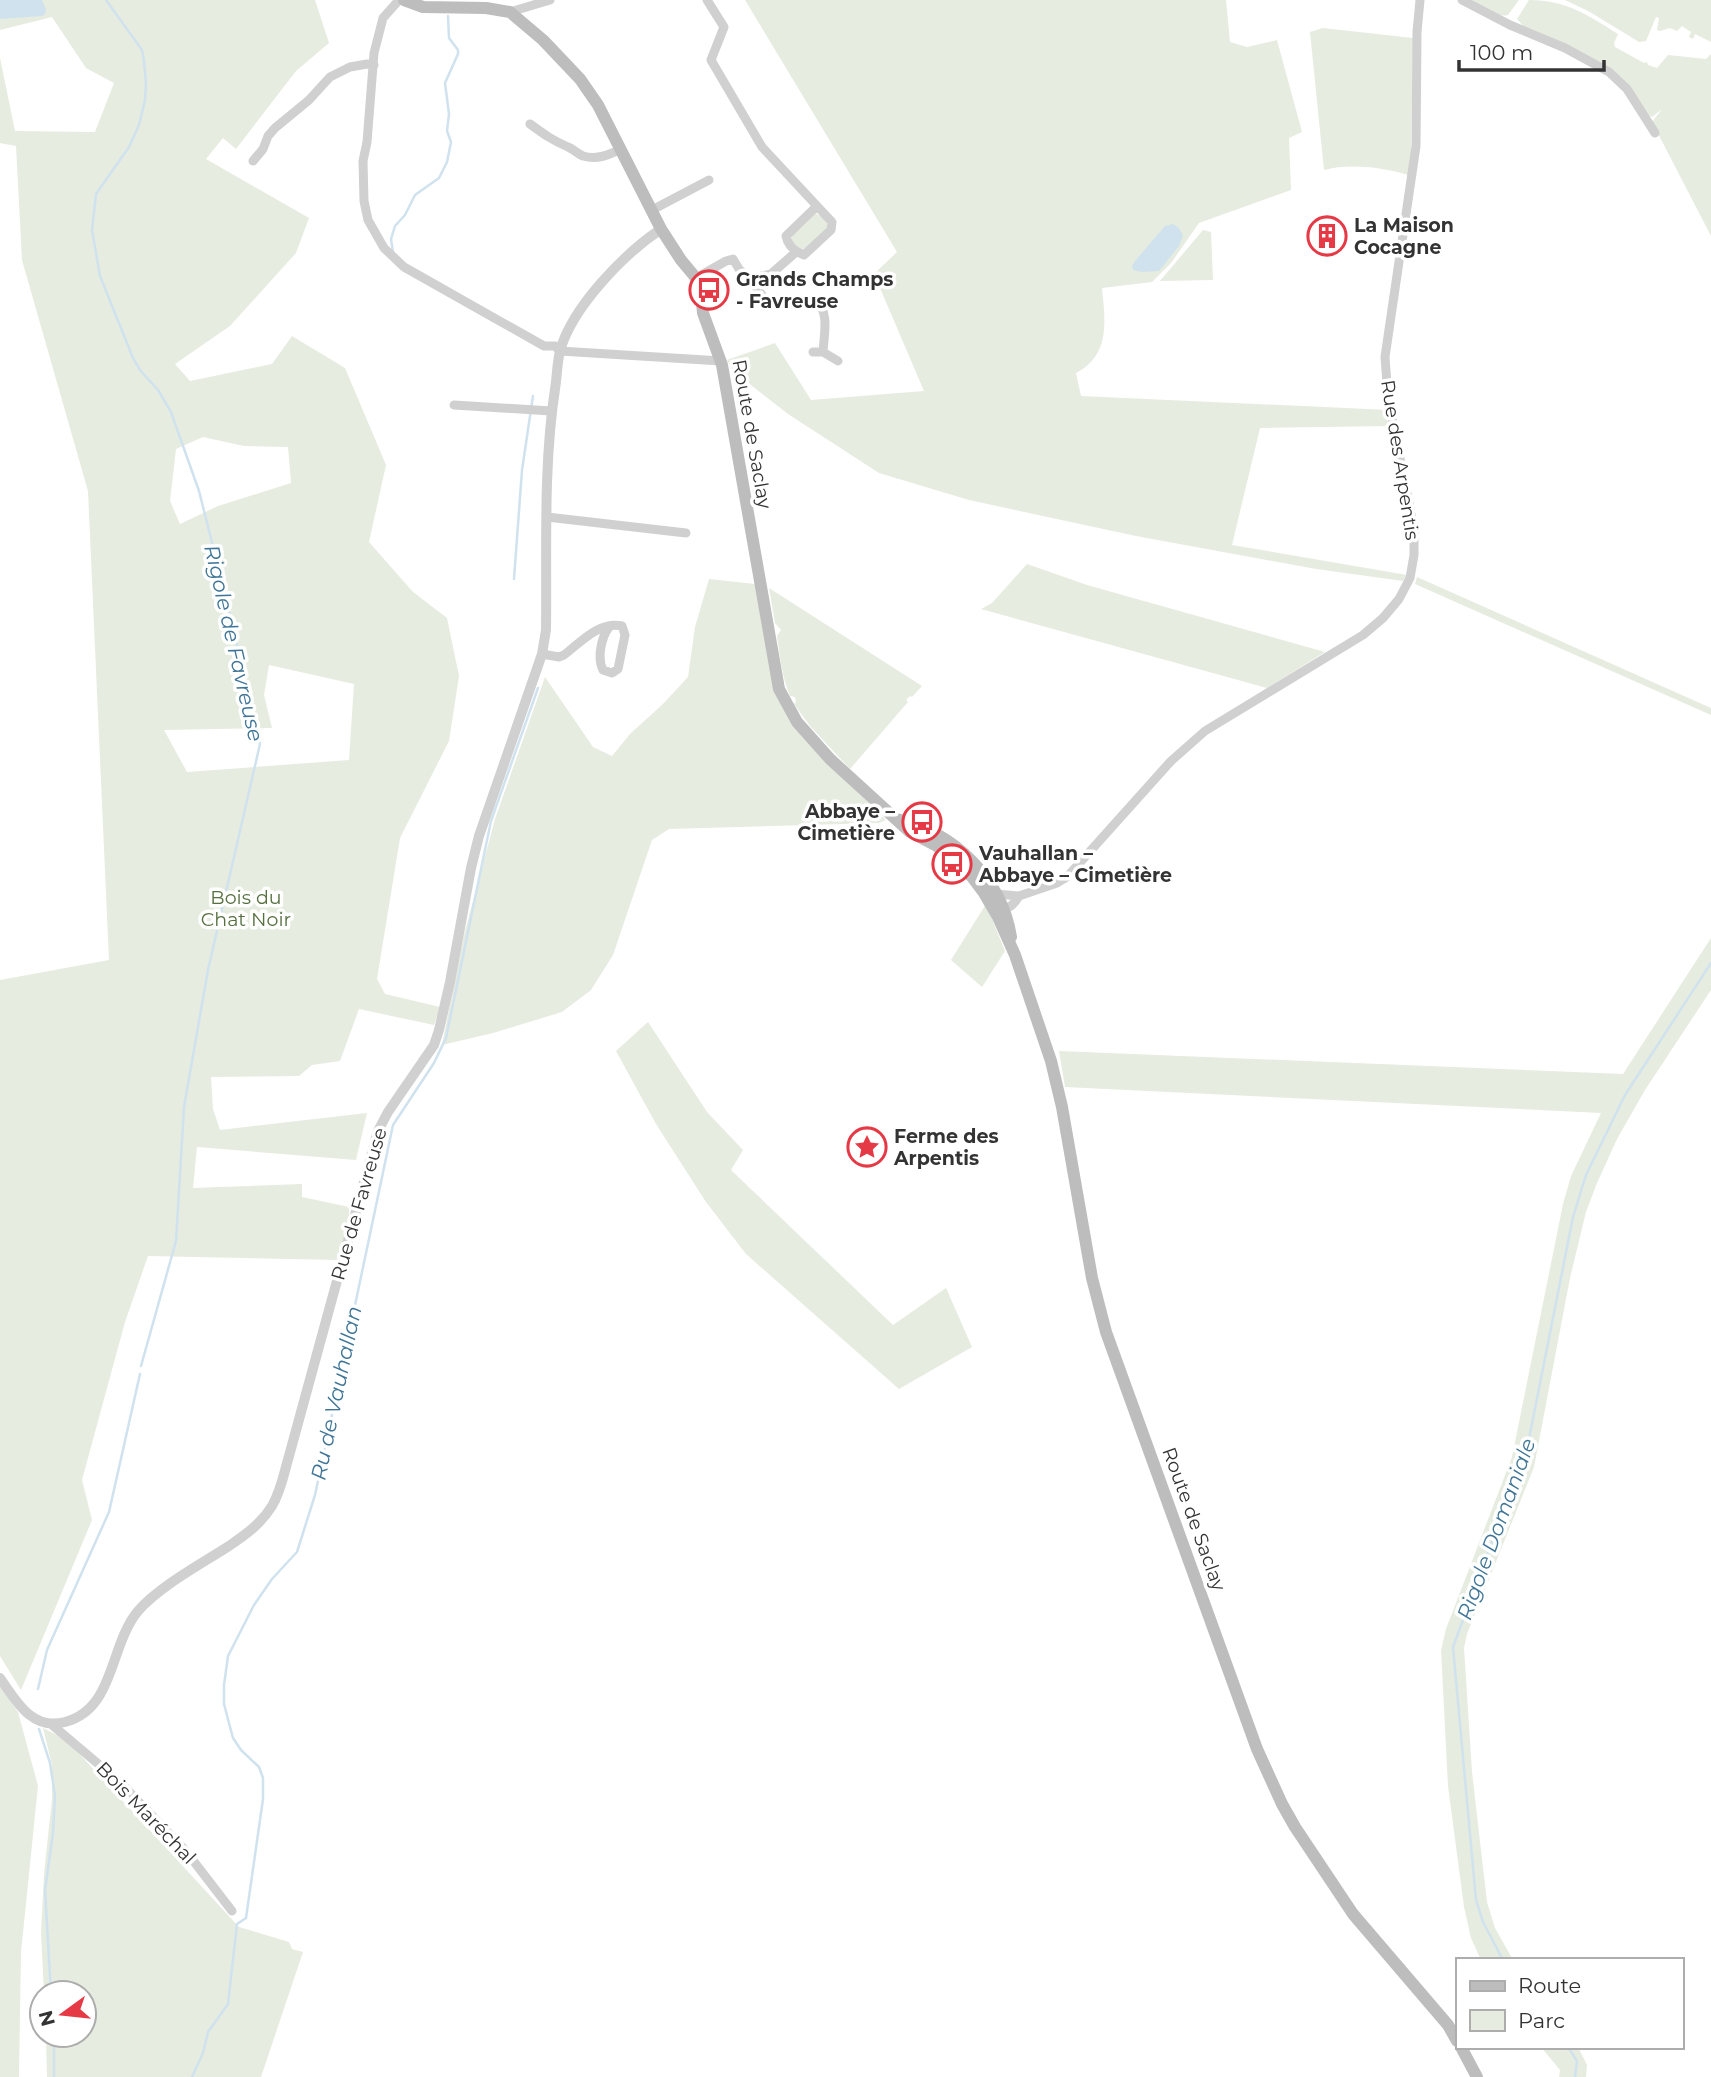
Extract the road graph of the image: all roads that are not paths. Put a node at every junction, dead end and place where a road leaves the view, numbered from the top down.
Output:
1 (401, 0) edge
2 (550, 0) edge
3 (707, 0) edge
4 (1420, 0) edge
5 (1462, 0) edge
6 (510, 12) junction
7 (374, 65) junction
8 (530, 124) dead end
9 (1654, 133) dead end
10 (621, 149) junction
11 (253, 161) dead end
12 (709, 180) dead end
13 (817, 206) junction
14 (652, 211) junction
15 (661, 229) junction
16 (796, 251) junction
17 (696, 278) junction
18 (750, 279) junction
19 (560, 351) junction
20 (721, 361) junction
21 (838, 361) dead end
22 (454, 405) dead end
23 (551, 411) junction
24 (547, 517) junction
25 (686, 533) dead end
26 (609, 627) junction
27 (542, 654) junction
28 (897, 819) junction
29 (972, 877) junction
30 (997, 894) junction
31 (1019, 896) junction
32 (1005, 909) junction
33 (1014, 955) junction
34 (0, 1678) edge
35 (51, 1724) junction
36 (232, 1910) dead end
37 (1456, 2039) edge
38 (1462, 2049) edge
39 (1475, 2074) edge

1 - 6 main road
1 - 7 street
2 - 6 street
3 - 13 street
4 - 31 street, Rue des Arpentis
5 - 9 street
6 - 10 main road, Route de Saclay
7 - 11 street
7 - 19 street
8 - 10 street
10 - 14 main road, Route de Saclay
12 - 14 street
13 - 16 street
13 - 16 street
14 - 15 main road, Route de Saclay
15 - 17 main road, Route de Saclay
15 - 19 street, Rue de Favreuse
16 - 18 street
17 - 18 street
17 - 20 main road, Route de Saclay
18 - 21 street
19 - 20 street
19 - 23 street, Rue de Favreuse
20 - 28 main road, Route de Saclay
22 - 23 street
23 - 24 street, Rue de Favreuse
24 - 25 street
24 - 27 street, Rue de Favreuse
26 - 26 street
26 - 27 street
27 - 35 street, Rue de Favreuse
28 - 29 main road, Route de Saclay
28 - 30 main road, Route de Saclay
29 - 32 street, Route de Saclay
29 - 33 main road, Route de Saclay
30 - 31 street, Rue des Arpentis
30 - 32 main road, Route de Saclay
31 - 32 street, Rue des Arpentis
32 - 33 main road, Route de Saclay
33 - 37 main road, Route de Saclay
34 - 35 street
35 - 36 street, Bois Maréchal
38 - 39 main road

